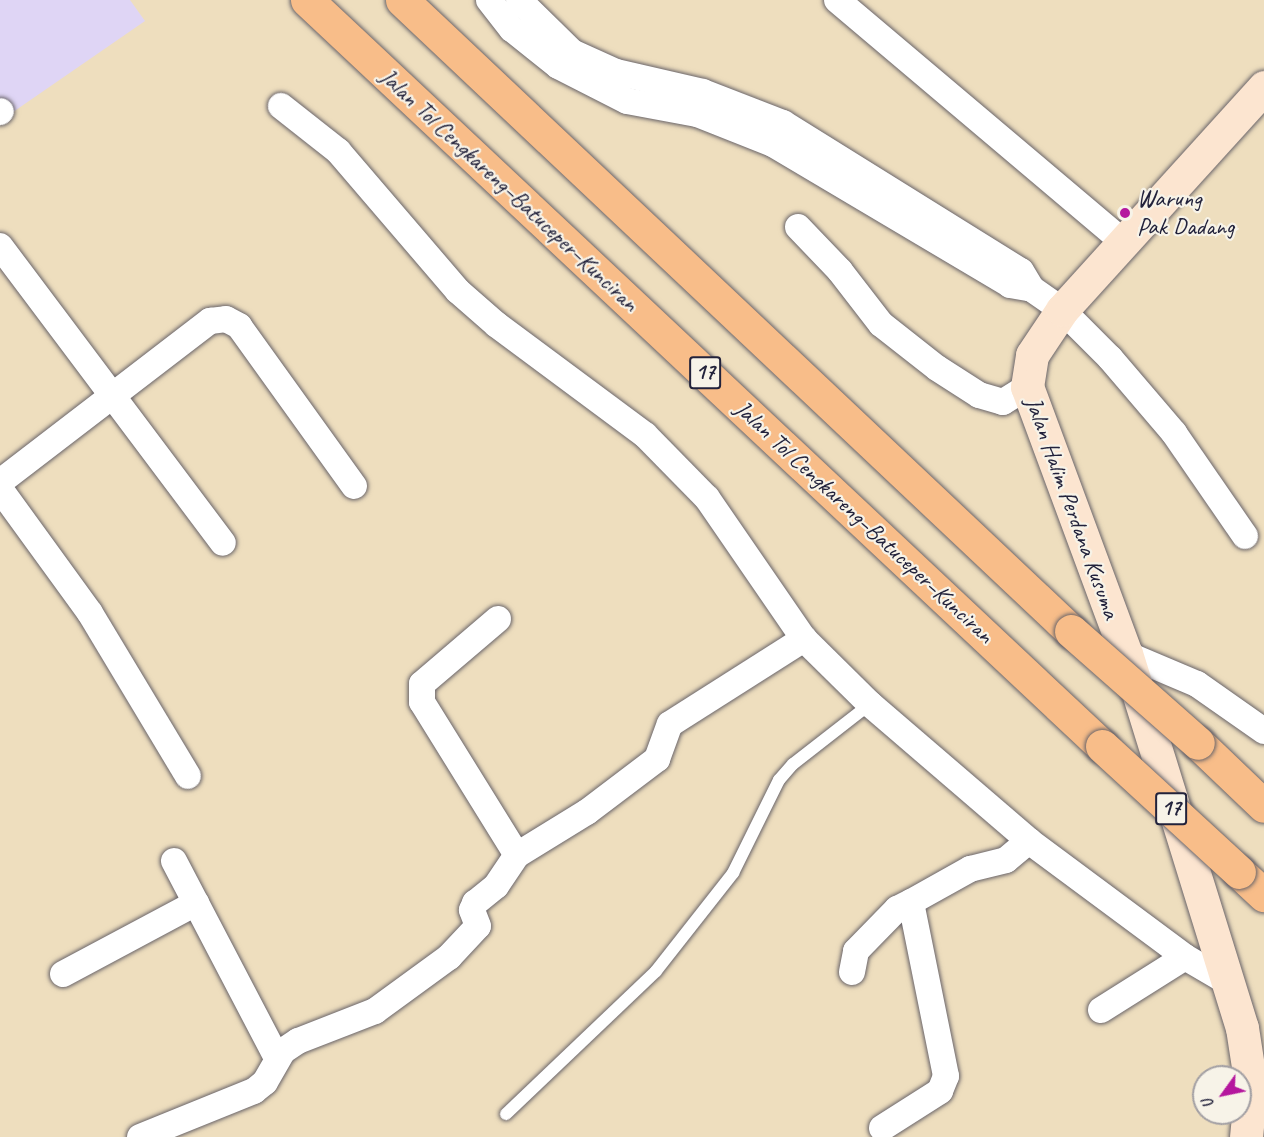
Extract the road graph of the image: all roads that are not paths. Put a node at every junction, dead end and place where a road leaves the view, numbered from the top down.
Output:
1 (307, 0) edge
2 (402, 0) edge
3 (489, 0) edge
4 (519, 0) edge
5 (837, 0) edge
6 (1264, 87) edge
7 (281, 106) dead end
8 (798, 227) dead end
9 (1122, 241) junction
10 (0, 246) edge
11 (1032, 289) junction
12 (1062, 310) junction
13 (1027, 387) junction
14 (112, 395) junction
15 (0, 482) edge
16 (354, 486) dead end
17 (0, 489) edge
18 (1245, 536) dead end
19 (224, 543) dead end
20 (498, 619) dead end
21 (804, 639) junction
22 (1126, 654) junction
23 (870, 704) junction
24 (1264, 731) edge
25 (188, 776) dead end
26 (1264, 806) edge
27 (1029, 842) junction
28 (517, 855) junction
29 (174, 861) dead end
30 (1264, 895) edge
31 (911, 902) junction
32 (196, 903) junction
33 (1185, 957) junction
34 (852, 972) dead end
35 (63, 974) dead end
36 (1226, 981) junction
37 (1101, 1010) dead end
38 (277, 1058) junction
39 (506, 1114) dead end
40 (882, 1128) dead end
41 (140, 1137) edge
42 (1246, 1137) edge

1 - 30 highway, Jalan Tol Cengkareng–Batuceper–Kunciran / 17, bridge
2 - 26 highway, bridge
3 - 11 street
4 - 11 street
5 - 9 street
6 - 9 main road, Jalan Halim Perdana Kusuma
7 - 21 street
8 - 13 street
9 - 12 main road, Jalan Halim Perdana Kusuma
10 - 14 street
11 - 12 street
12 - 13 main road, Jalan Halim Perdana Kusuma
12 - 18 street
13 - 22 main road, Jalan Halim Perdana Kusuma
14 - 15 street
14 - 16 street
14 - 19 street
17 - 25 street
20 - 28 street
21 - 23 street
21 - 28 street
22 - 24 street
22 - 36 main road, Jalan Halim Perdana Kusuma
23 - 27 street
23 - 39 lane
27 - 31 street
27 - 33 street
28 - 38 street
29 - 32 street
31 - 34 street
31 - 40 street
32 - 35 street
32 - 38 street
33 - 36 street
33 - 37 street
36 - 42 main road, Jalan Halim Perdana Kusuma
38 - 41 street

